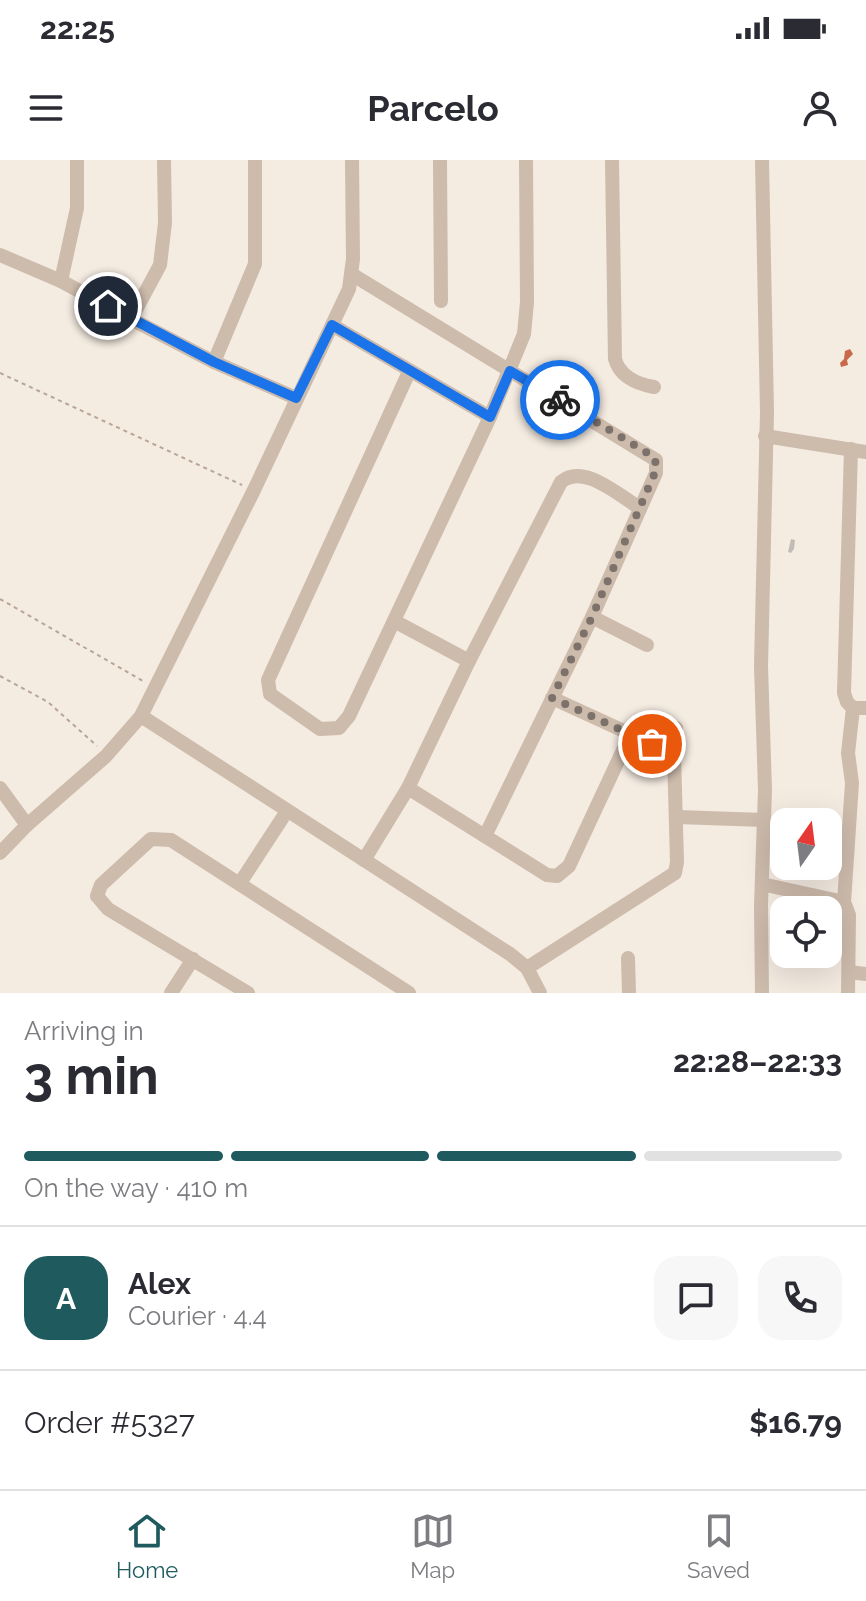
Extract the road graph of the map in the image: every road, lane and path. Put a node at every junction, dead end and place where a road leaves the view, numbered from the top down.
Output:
1 (77, 160) edge
2 (164, 160) edge
3 (255, 160) edge
4 (352, 160) edge
5 (440, 160) edge
6 (526, 160) edge
7 (612, 160) edge
8 (762, 160) edge
9 (0, 255) edge
10 (353, 275) junction
11 (61, 281) junction
12 (441, 301) dead end
13 (131, 319) junction
14 (332, 325) junction
15 (214, 362) junction
16 (510, 371) junction
17 (409, 372) junction
18 (0, 373) edge
19 (654, 387) dead end
20 (296, 398) junction
21 (490, 417) junction
22 (765, 436) junction
23 (858, 451) edge
24 (254, 490) junction
25 (640, 508) junction
26 (0, 599) edge
27 (592, 617) junction
28 (396, 622) junction
29 (647, 645) dead end
30 (469, 661) junction
31 (0, 676) edge
32 (155, 688) junction
33 (552, 698) junction
34 (859, 708) edge
35 (141, 716) junction
36 (676, 728) dead end
37 (631, 733) junction
38 (674, 754) junction
39 (106, 756) junction
40 (0, 788) edge
41 (408, 788) junction
42 (287, 811) junction
43 (677, 817) junction
44 (764, 820) junction
45 (27, 825) junction
46 (485, 836) junction
47 (0, 853) edge
48 (364, 860) junction
49 (240, 883) junction
50 (762, 884) junction
51 (844, 902) junction
52 (628, 958) dead end
53 (193, 959) junction
54 (527, 968) junction
55 (849, 972) junction
56 (866, 974) edge
57 (171, 993) edge
58 (248, 993) edge
59 (409, 993) edge
60 (540, 993) edge
61 (629, 993) edge
62 (762, 993) edge
63 (848, 993) edge

1 - 11 street
2 - 13 street
3 - 15 street
4 - 10 street
5 - 12 street
6 - 16 street
7 - 19 street
8 - 22 street
9 - 11 street
10 - 14 street
10 - 16 street
11 - 13 street
13 - 15 street
14 - 17 street
14 - 20 street
15 - 20 street
16 - 21 street
16 - 25 street
17 - 21 street
17 - 28 street
18 - 24 path
20 - 24 street
21 - 28 street
22 - 23 street
22 - 44 street
23 - 34 street
24 - 32 street
25 - 27 street
25 - 30 street
26 - 32 path
27 - 29 street
27 - 33 street
28 - 30 street
30 - 41 street
31 - 39 path
32 - 35 street
33 - 37 street
33 - 46 street
34 - 51 street
35 - 39 street
35 - 42 street
36 - 38 street
37 - 38 street
37 - 46 street
38 - 43 street
39 - 45 street
40 - 45 street
41 - 46 street
41 - 48 street
42 - 48 street
42 - 49 street
43 - 44 street
43 - 54 street
44 - 50 street
45 - 47 street
48 - 54 street
49 - 53 street
49 - 59 street
50 - 51 street
50 - 62 street
51 - 55 street
52 - 61 street
53 - 57 street
53 - 58 street
54 - 60 street
55 - 56 street
55 - 63 street

